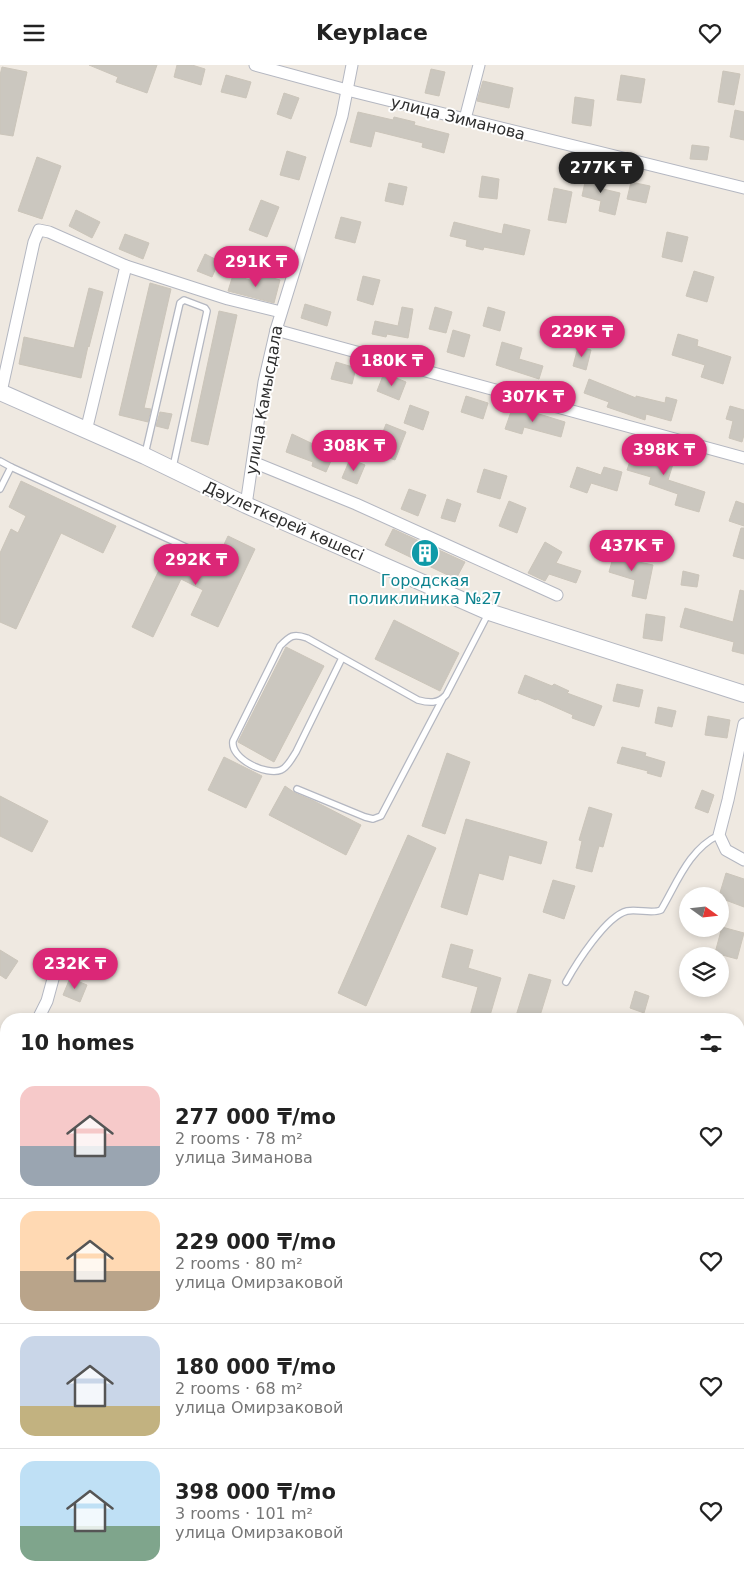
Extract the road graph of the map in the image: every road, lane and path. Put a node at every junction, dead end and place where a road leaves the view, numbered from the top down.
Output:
1 (352, 65) edge
2 (479, 65) edge
3 (258, 66) edge
4 (347, 90) junction
5 (465, 119) junction
6 (744, 188) edge
7 (126, 266) junction
8 (280, 313) junction
9 (276, 331) junction
10 (0, 392) edge
11 (86, 431) junction
12 (145, 456) junction
13 (744, 458) edge
14 (0, 461) edge
15 (253, 462) junction
16 (12, 467) junction
17 (172, 470) junction
18 (0, 489) edge
19 (246, 505) junction
20 (201, 554) dead end
21 (557, 595) dead end
22 (489, 612) junction
23 (342, 658) junction
24 (744, 694) edge
25 (442, 700) junction
26 (744, 724) edge
27 (297, 789) dead end
28 (718, 835) junction
29 (744, 860) edge
30 (56, 968) dead end
31 (566, 982) dead end
32 (41, 1013) edge

1 - 4 street, улица Камысдала
2 - 5 street
3 - 4 street, улица Зиманова
4 - 5 street, улица Зиманова
4 - 8 street, улица Камысдала
5 - 6 street, улица Зиманова
7 - 8 street
7 - 10 street
7 - 11 street
8 - 9 street, улица Камысдала
9 - 13 street
9 - 15 street, улица Камысдала
10 - 11 main road, Дәулеткерей көшесі
11 - 12 main road, Дәулеткерей көшесі
12 - 17 main road, Дәулеткерей көшесі
12 - 17 lane
14 - 16 lane
15 - 19 street, улица Камысдала
15 - 21 street
16 - 18 lane
16 - 20 lane
17 - 19 main road, Дәулеткерей көшесі
19 - 22 main road, Дәулеткерей көшесі
22 - 24 main road, Дәулеткерей көшесі
22 - 25 lane
23 - 23 lane
23 - 25 lane
25 - 27 lane
26 - 28 street
28 - 29 street
28 - 31 lane
30 - 32 street

